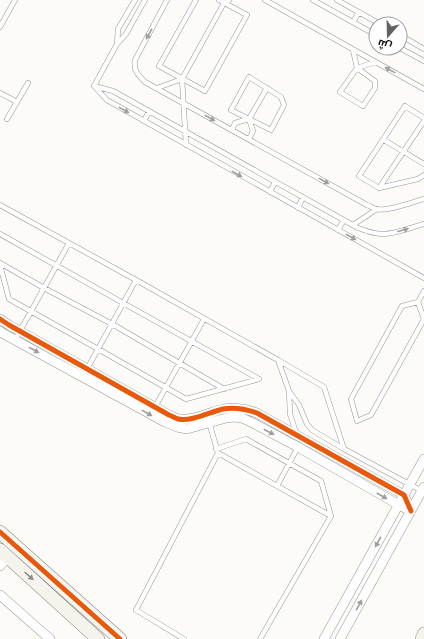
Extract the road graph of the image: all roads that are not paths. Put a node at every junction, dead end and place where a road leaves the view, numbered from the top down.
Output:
1 (16, 0) edge
2 (135, 0) edge
3 (145, 0) edge
4 (167, 0) edge
5 (196, 0) edge
6 (219, 0) edge
7 (229, 0) edge
8 (265, 0) edge
9 (314, 0) edge
10 (337, 0) edge
11 (224, 1) edge
12 (359, 12) junction
13 (368, 17) edge
14 (353, 22) junction
15 (0, 27) edge
16 (368, 30) edge
17 (408, 40) edge
18 (116, 44) junction
19 (424, 49) edge
20 (353, 50) junction
21 (408, 52) edge
22 (424, 61) edge
23 (376, 62) junction
24 (357, 68) junction
25 (182, 79) junction
26 (28, 83) dead end
27 (94, 86) junction
28 (157, 88) junction
29 (267, 88) junction
30 (424, 89) edge
31 (0, 93) edge
32 (17, 102) junction
33 (183, 103) junction
34 (149, 111) junction
35 (249, 119) junction
36 (7, 120) dead end
37 (424, 120) edge
38 (144, 121) junction
39 (232, 130) junction
40 (185, 131) junction
41 (249, 139) junction
42 (384, 140) junction
43 (186, 145) junction
44 (404, 152) junction
45 (424, 164) edge
46 (424, 175) edge
47 (275, 182) junction
48 (380, 188) junction
49 (270, 192) junction
50 (303, 197) junction
51 (424, 199) edge
52 (0, 205) edge
53 (298, 208) junction
54 (377, 209) junction
55 (344, 220) junction
56 (424, 224) edge
57 (353, 225) junction
58 (338, 230) junction
59 (0, 234) edge
60 (69, 243) junction
61 (0, 264) edge
62 (56, 266) junction
63 (424, 278) edge
64 (136, 280) junction
65 (44, 288) junction
66 (424, 291) edge
67 (418, 302) junction
68 (124, 304) junction
69 (31, 312) junction
70 (0, 319) edge
71 (204, 319) junction
72 (424, 319) edge
73 (112, 324) junction
74 (0, 331) edge
75 (20, 331) junction
76 (16, 340) junction
77 (191, 342) junction
78 (98, 349) junction
79 (278, 360) junction
80 (179, 363) junction
81 (85, 373) junction
82 (166, 388) junction
83 (224, 389) junction
84 (289, 392) junction
85 (155, 407) junction
86 (208, 418) junction
87 (300, 437) junction
88 (298, 447) junction
89 (344, 449) junction
90 (217, 451) junction
91 (424, 459) edge
92 (290, 463) junction
93 (410, 485) junction
94 (277, 486) junction
95 (423, 489) edge
96 (404, 495) junction
97 (399, 505) junction
98 (411, 511) junction
99 (331, 516) junction
100 (0, 532) edge
101 (3, 558) edge
102 (0, 595) edge
103 (424, 634) edge
104 (50, 639) edge
105 (98, 639) edge
106 (120, 639) edge
107 (184, 639) edge
108 (260, 639) edge
109 (324, 639) edge
110 (340, 639) edge
111 (422, 639) edge

1 - 15 lane
2 - 18 lane
3 - 18 lane
4 -> 28 lane
5 - 25 lane
6 - 11 lane
7 - 11 lane
8 - 20 lane
9 - 14 lane
10 - 12 lane
11 - 25 lane
11 - 25 lane
12 - 13 lane
12 - 14 lane
14 - 16 lane
17 - 19 lane
18 - 27 lane
20 - 23 lane
20 - 24 lane
21 - 22 lane
23 - 24 lane
30 -> 23 lane
24 - 24 lane
25 - 28 lane
25 - 33 lane
26 - 32 lane
27 - 34 lane
27 -> 38 lane
28 - 33 lane
29 - 35 lane
29 - 35 lane
29 - 35 lane
31 - 32 lane
32 - 36 lane
33 -> 39 lane
33 - 40 lane
34 - 38 lane
34 - 40 lane
35 - 39 lane
35 - 41 lane
37 - 42 lane
37 - 44 lane
38 - 43 lane
39 - 41 lane
40 - 43 lane
40 - 47 lane
41 -> 54 lane
42 - 44 lane
42 - 48 lane
43 -> 49 lane
44 - 45 lane
44 - 48 lane
46 - 48 lane
47 - 49 lane
47 - 50 lane
49 - 53 lane
50 - 53 lane
50 - 55 lane
51 - 54 lane
52 - 60 lane
53 - 58 lane
54 - 57 lane
55 - 57 lane
55 - 58 lane
57 -> 56 lane
58 -> 63 lane
59 - 62 lane
60 - 62 lane
60 - 64 lane
61 - 65 lane
61 - 69 lane
62 - 65 lane
62 - 68 lane
64 - 68 lane
64 - 71 lane
65 - 69 lane
65 - 73 lane
66 - 67 lane
67 - 72 lane
67 - 72 lane
68 - 73 lane
68 - 77 lane
69 - 75 lane
69 - 78 lane
70 - 75 street
71 - 77 lane
71 - 79 lane
73 - 78 lane
73 - 80 lane
74 - 76 street
75 - 76 lane
75 - 81 street
76 -> 81 street
77 - 80 lane
77 - 83 lane
78 - 81 lane
78 - 82 lane
79 - 84 lane
79 - 89 lane
80 - 82 lane
80 - 83 lane
81 - 85 street
81 -> 86 street
82 - 83 lane
82 - 85 lane
84 - 87 lane
84 - 89 lane
85 - 86 street
86 - 87 street
86 -> 88 street
86 - 90 lane
87 - 88 lane
87 - 96 street
88 - 92 lane
88 -> 97 street
89 - 93 lane
90 - 92 lane
90 - 94 lane
90 - 107 lane
91 - 93 street
92 - 94 lane
92 - 99 lane
93 - 95 lane
93 - 96 street
94 - 99 lane
95 - 98 street
96 - 97 street
96 - 98 street
97 - 98 street
97 -> 109 street
110 -> 98 street
99 - 108 lane
100 - 106 street
101 -> 105 street
102 - 104 street
103 - 111 street

